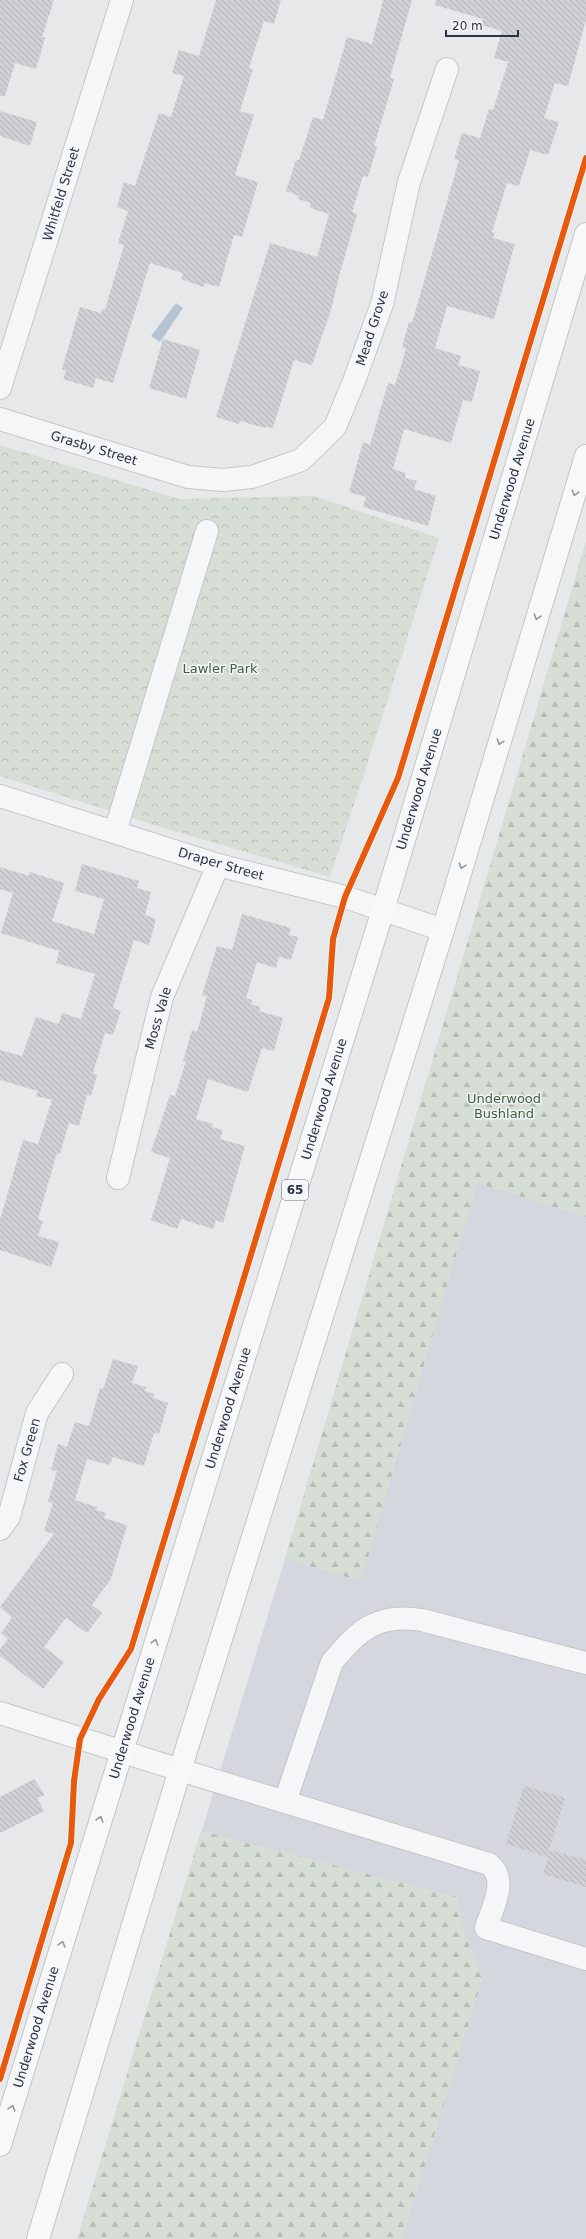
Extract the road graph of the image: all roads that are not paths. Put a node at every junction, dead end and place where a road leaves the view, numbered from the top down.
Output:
1 (122, 0) edge
2 (446, 69) dead end
3 (586, 234) edge
4 (0, 388) edge
5 (0, 419) edge
6 (586, 456) edge
7 (188, 476) joint
8 (207, 531) dead end
9 (0, 796) edge
10 (115, 832) junction
11 (218, 865) junction
12 (383, 910) junction
13 (443, 930) junction
14 (118, 1178) dead end
15 (62, 1374) dead end
16 (0, 1529) edge
17 (586, 1663) edge
18 (0, 1713) edge
19 (121, 1752) junction
20 (180, 1770) junction
21 (285, 1802) junction
22 (586, 1959) edge
23 (0, 2145) edge
24 (38, 2239) edge

1 - 4 street, Whitfeld Street
2 - 7 street, Mead Grove
3 - 12 main road, Underwood Avenue / 65
5 - 7 street, Grasby Street
6 -> 13 main road
8 - 10 street
9 - 10 street, Draper Street
10 - 11 street, Draper Street
11 - 12 street, Draper Street
11 - 14 street, Moss Vale
12 - 13 street, Draper Street
19 -> 12 main road, Underwood Avenue / 65
13 - 20 main road
15 - 16 street, Fox Green
17 - 21 street
18 - 19 street
19 - 20 street
23 -> 19 main road, Underwood Avenue / 65
20 - 21 street
20 - 24 main road
21 - 22 street

